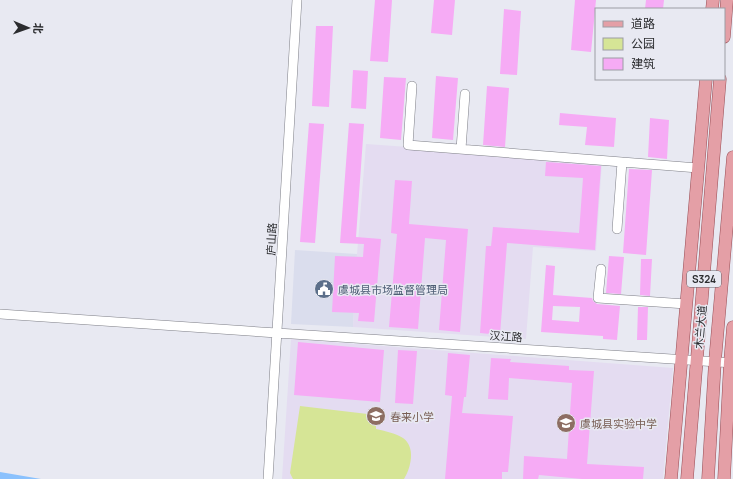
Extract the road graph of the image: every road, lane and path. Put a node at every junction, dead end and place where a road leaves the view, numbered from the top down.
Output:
1 (297, 0) edge
2 (727, 0) edge
3 (725, 25) edge
4 (706, 80) edge
5 (720, 80) edge
6 (412, 86) dead end
7 (465, 94) dead end
8 (461, 149) junction
9 (733, 157) edge
10 (622, 162) junction
11 (698, 168) junction
12 (617, 229) dead end
13 (601, 269) dead end
14 (686, 304) junction
15 (0, 314) edge
16 (733, 327) edge
17 (277, 334) junction
18 (681, 359) junction
19 (697, 360) junction
20 (715, 361) junction
21 (731, 362) edge
22 (268, 479) edge
23 (671, 479) edge
24 (687, 479) edge
25 (708, 479) edge
26 (724, 479) edge

1 - 17 street, 庐山路
2 - 3 main road
4 - 11 main road
5 - 19 main road, 木兰大道 / S324
6 - 8 street
7 - 8 street
8 - 10 street
9 - 20 main road, 木兰大道 / S324
10 - 11 street
10 - 12 street
11 - 14 main road
13 - 14 street
14 - 18 main road
15 - 17 street, 汉江路
16 - 21 main road
17 - 18 street, 汉江路
17 - 22 street, 庐山路
18 - 19 street, 汉江路
18 - 23 main road
19 - 20 street, 汉江路
19 - 24 main road, 木兰大道 / S324
20 - 21 street, 汉江路
20 - 25 main road, 木兰大道 / S324
21 - 26 main road

